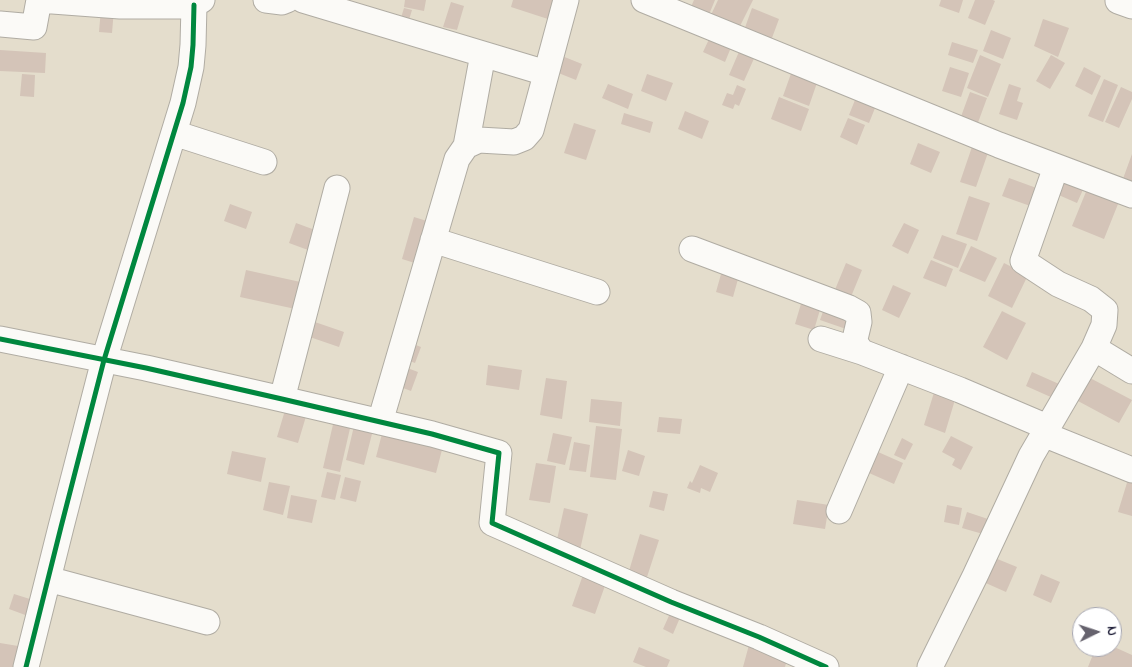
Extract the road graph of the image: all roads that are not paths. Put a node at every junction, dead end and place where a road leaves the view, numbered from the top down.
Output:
1 (39, 0) edge
2 (266, 0) edge
3 (287, 0) edge
4 (303, 0) edge
5 (566, 0) edge
6 (644, 0) edge
7 (198, 2) edge
8 (121, 3) edge
9 (0, 24) edge
10 (483, 54) junction
11 (546, 74) junction
12 (174, 133) junction
13 (466, 146) junction
14 (264, 162) dead end
15 (1056, 168) junction
16 (337, 188) dead end
17 (1132, 195) edge
18 (433, 240) junction
19 (692, 249) dead end
20 (596, 292) dead end
21 (0, 339) edge
22 (822, 340) dead end
23 (1094, 348) junction
24 (862, 352) junction
25 (104, 360) junction
26 (901, 367) junction
27 (1132, 370) edge
28 (282, 399) junction
29 (380, 422) junction
30 (1045, 430) junction
31 (1132, 470) edge
32 (839, 512) dead end
33 (48, 579) junction
34 (207, 622) dead end
35 (26, 667) edge
36 (826, 667) edge
37 (930, 667) edge

1 - 8 street
1 - 9 street
2 - 3 street
4 - 10 street
5 - 11 street
6 - 15 street
7 - 8 street
7 - 12 street
10 - 11 street
10 - 13 street
11 - 13 street
12 - 14 street
12 - 25 street
13 - 18 street
15 - 17 street
15 - 23 street
16 - 28 street
18 - 20 street
18 - 29 street
19 - 24 street
21 - 25 street
22 - 24 street
23 - 27 street
23 - 30 street
24 - 26 street
25 - 28 street
25 - 33 street
26 - 30 street
26 - 32 street
28 - 29 street
29 - 36 street
30 - 31 street
30 - 37 street
33 - 34 street
33 - 35 street

